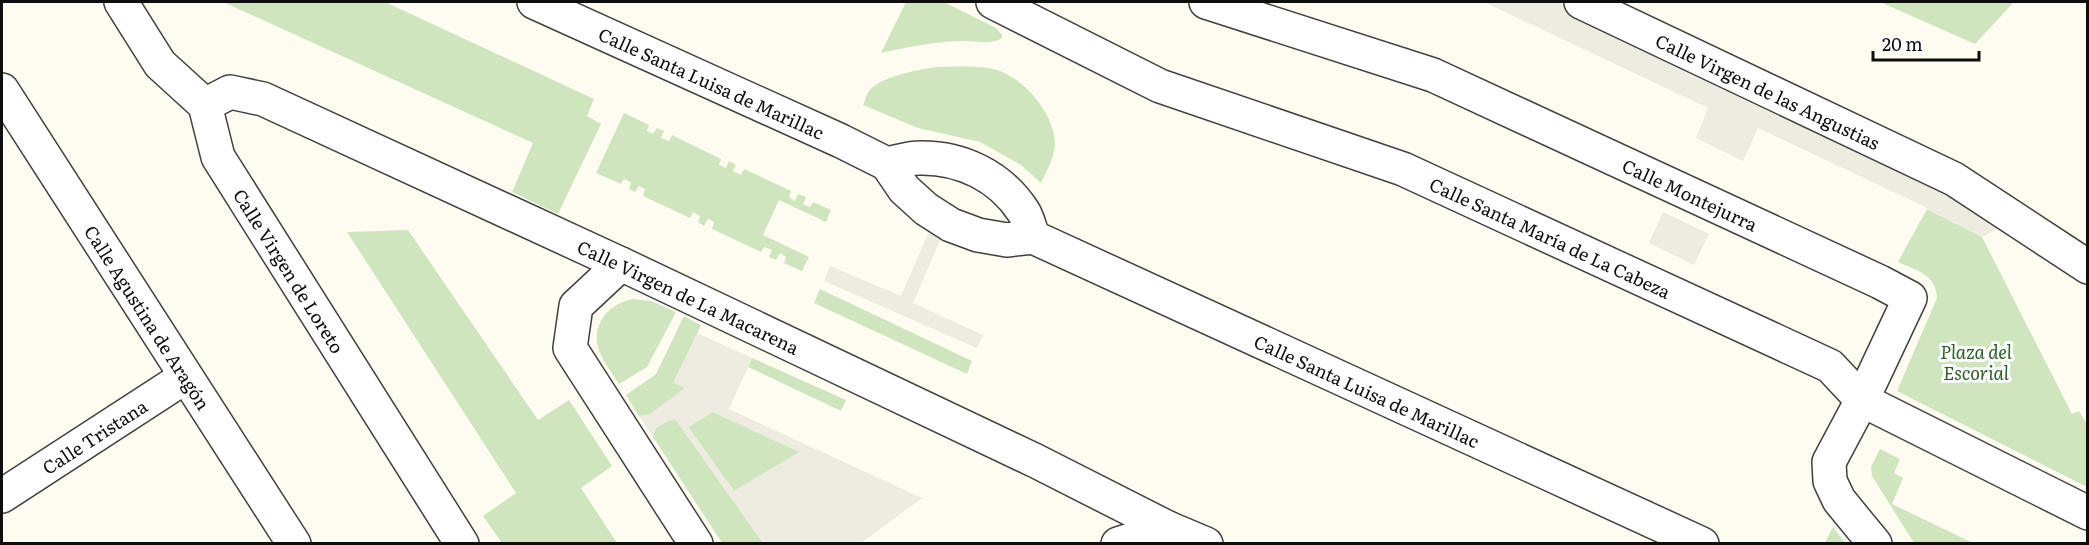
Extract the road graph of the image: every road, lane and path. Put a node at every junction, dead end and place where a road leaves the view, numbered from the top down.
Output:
1 (121, 2) edge
2 (534, 2) edge
3 (993, 2) edge
4 (1206, 2) edge
5 (1581, 2) edge
6 (2, 90) edge
7 (205, 105) junction
8 (887, 164) junction
9 (1033, 237) junction
10 (621, 264) junction
11 (2088, 267) edge
12 (185, 377) junction
13 (1862, 400) junction
14 (2, 496) edge
15 (2088, 513) edge
16 (1177, 536) edge
17 (294, 543) edge
18 (462, 543) edge
19 (696, 543) edge
20 (1118, 543) edge
21 (1206, 543) edge
22 (1702, 543) edge
23 (1875, 543) edge

1 - 7 street
2 - 8 street, Calle Santa Luisa de Marillac
3 - 13 street, Calle Santa María de La Cabeza
4 - 13 street, Calle Montejurra
5 - 11 street, Calle Virgen de las Angustias
6 - 12 street, Calle Agustina de Aragón
7 - 10 street, Calle Virgen de La Macarena
7 - 18 street, Calle Virgen de Loreto
8 - 9 street, Calle Santa Luisa de Marillac
8 - 9 street
9 - 22 street, Calle Santa Luisa de Marillac
10 - 16 street, Calle Virgen de La Macarena
10 - 19 street
12 - 14 street, Calle Tristana
12 - 17 street, Calle Agustina de Aragón
13 - 15 street, Calle Santa María de La Cabeza
13 - 23 street, Calle Montejurra
16 - 20 street
16 - 21 street, Calle Virgen de La Macarena

